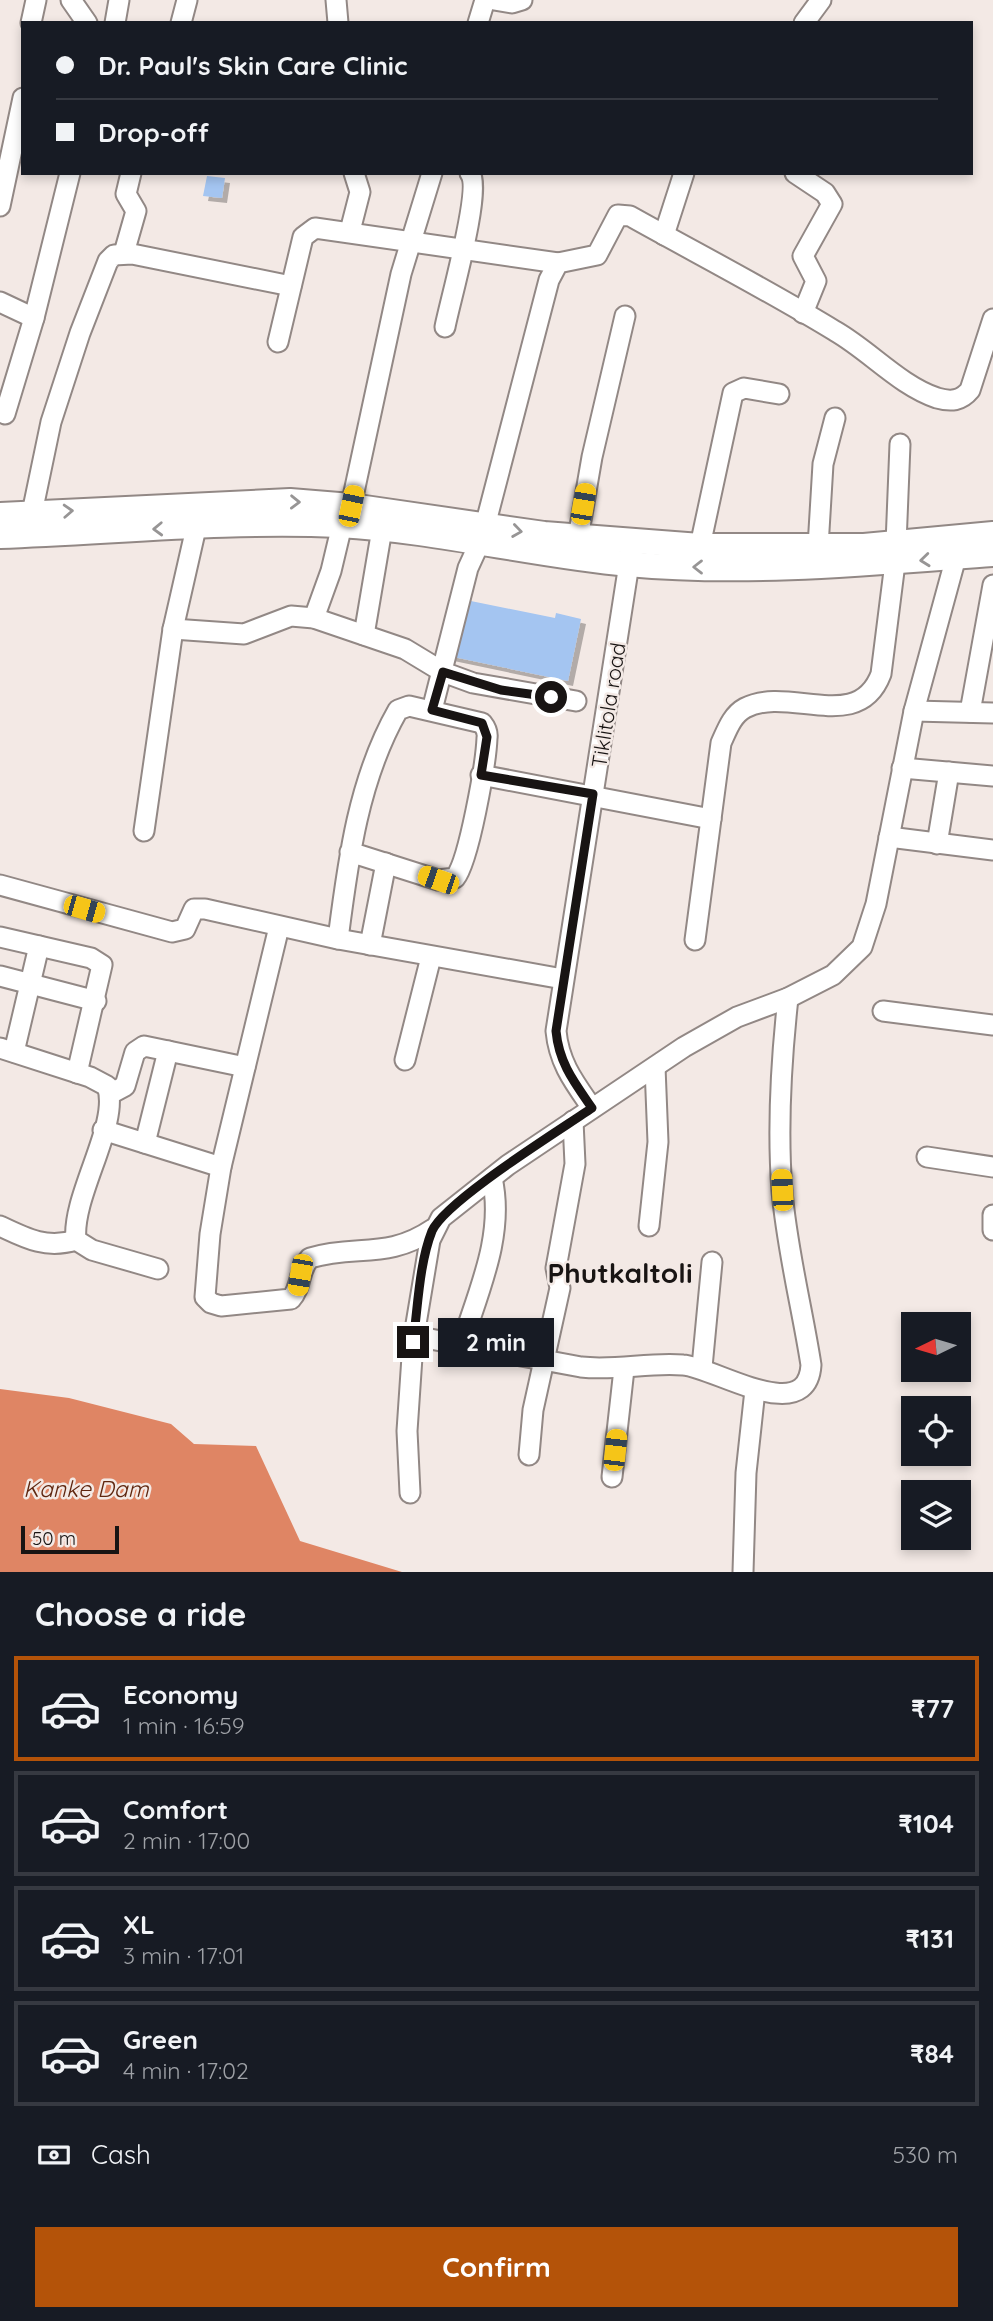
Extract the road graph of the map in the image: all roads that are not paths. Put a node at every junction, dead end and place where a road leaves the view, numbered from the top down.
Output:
1 (36, 0) edge
2 (71, 0) edge
3 (119, 0) edge
4 (187, 0) edge
5 (336, 0) edge
6 (485, 0) edge
7 (494, 0) edge
8 (522, 0) edge
9 (821, 0) edge
10 (31, 21) edge
11 (86, 21) edge
12 (115, 21) edge
13 (182, 21) edge
14 (338, 21) edge
15 (479, 21) edge
16 (805, 21) edge
17 (21, 107) edge
18 (70, 175) edge
19 (130, 175) edge
20 (355, 175) edge
21 (431, 175) edge
22 (471, 175) edge
23 (683, 175) edge
24 (798, 175) edge
25 (0, 206) edge
26 (350, 231) junction
27 (664, 235) junction
28 (412, 240) junction
29 (462, 247) junction
30 (124, 253) junction
31 (558, 263) junction
32 (291, 286) junction
33 (0, 302) edge
34 (803, 313) junction
35 (625, 316) dead end
36 (34, 318) junction
37 (993, 319) edge
38 (445, 327) dead end
39 (278, 342) dead end
40 (988, 351) edge
41 (779, 394) dead end
42 (5, 414) dead end
43 (835, 418) dead end
44 (900, 443) dead end
45 (32, 513) junction
46 (347, 516) junction
47 (196, 528) junction
48 (382, 529) junction
49 (1, 533) edge
50 (993, 534) edge
51 (482, 535) junction
52 (578, 538) junction
53 (700, 546) junction
54 (818, 547) junction
55 (630, 553) junction
56 (895, 553) junction
57 (993, 554) edge
58 (956, 556) junction
59 (993, 585) edge
60 (314, 618) junction
61 (173, 629) junction
62 (364, 635) junction
63 (443, 672) junction
64 (576, 701) dead end
65 (432, 710) junction
66 (914, 711) junction
67 (970, 712) junction
68 (993, 713) edge
69 (902, 768) junction
70 (949, 772) junction
71 (481, 775) junction
72 (993, 776) edge
73 (593, 794) junction
74 (711, 819) junction
75 (144, 831) dead end
76 (889, 837) junction
77 (937, 844) junction
78 (993, 850) edge
79 (350, 852) junction
80 (386, 863) junction
81 (0, 885) edge
82 (279, 927) junction
83 (0, 937) edge
84 (338, 939) junction
85 (695, 940) dead end
86 (370, 945) junction
87 (39, 946) junction
88 (431, 957) junction
89 (0, 976) edge
90 (563, 979) junction
91 (30, 983) junction
92 (788, 998) junction
93 (96, 1001) junction
94 (883, 1011) dead end
95 (993, 1025) edge
96 (7, 1050) edge
97 (168, 1051) junction
98 (405, 1060) dead end
99 (245, 1067) junction
100 (655, 1067) junction
101 (77, 1073) junction
102 (110, 1094) junction
103 (592, 1108) junction
104 (573, 1121) junction
105 (103, 1130) junction
106 (145, 1143) junction
107 (927, 1157) dead end
108 (221, 1167) junction
109 (993, 1167) edge
110 (492, 1178) junction
111 (993, 1215) edge
112 (0, 1226) edge
113 (649, 1226) dead end
114 (433, 1229) junction
115 (993, 1230) edge
116 (76, 1240) junction
117 (712, 1262) dead end
118 (158, 1269) dead end
119 (414, 1336) junction
120 (461, 1346) junction
121 (544, 1362) junction
122 (702, 1367) junction
123 (624, 1368) junction
124 (754, 1390) junction
125 (529, 1455) dead end
126 (612, 1476) dead end
127 (411, 1493) dead end
128 (743, 1572) edge

1 - 10 street
2 - 11 street
3 - 12 street
4 - 13 street
5 - 14 street
6 - 15 street
7 - 8 street
9 - 16 street
17 - 25 street
18 - 36 street
19 - 30 street
20 - 26 street
21 - 28 street
22 - 29 street
23 - 27 street
24 - 34 street
26 - 28 street
26 - 32 street
27 - 31 street
27 - 34 street
28 - 29 street
28 - 46 street
29 - 31 street
29 - 38 street
30 - 32 street
30 - 45 street
31 - 51 street
32 - 39 street
33 - 36 street
34 - 40 street
35 - 52 street
36 - 42 street
37 - 40 street
41 - 53 street
43 - 54 street
44 - 56 street
45 -> 46 main road
45 - 49 main road
46 - 47 main road
46 - 48 main road
46 - 51 main road
46 - 60 street
47 -> 49 main road
47 - 61 street
48 - 51 main road
48 - 62 street
50 - 56 main road
51 -> 52 main road
51 - 55 main road
51 - 63 street
52 - 55 main road
53 - 54 main road
53 - 55 main road
54 - 56 main road
56 -> 55 main road
55 - 73 street, Tiklitola road
58 -> 56 main road
56 - 74 street
57 - 58 main road
58 - 66 street
59 - 67 street
60 - 61 street
60 - 62 street
61 - 75 street
62 - 63 street
63 - 64 street
63 - 65 street
65 - 71 street
65 - 79 street
66 - 67 street
66 - 69 street
67 - 68 street
69 - 70 street
69 - 76 street
70 - 72 street
70 - 77 street
71 - 73 street
71 - 80 street
73 - 74 street
73 - 90 street, Tiklitola road
74 - 85 street
76 - 77 street
76 - 92 street
77 - 78 street
79 - 80 street
79 - 84 street
80 - 86 street
81 - 82 street
82 - 84 street
82 - 99 street
83 - 87 street
84 - 86 street
86 - 88 street
87 - 91 street
87 - 93 street
88 - 90 street
88 - 98 street
89 - 91 street
90 - 103 street, Tiklitola road
91 - 93 street
91 - 96 street
92 - 100 street
92 - 124 street
93 - 101 street
94 - 95 street
96 - 101 street
97 - 99 street
97 - 102 street
97 - 106 street
99 - 108 street
100 - 103 street
100 - 113 street
101 - 102 street
102 - 105 street
103 - 104 street
104 - 110 street
104 - 121 street
105 - 106 street
105 - 116 street
106 - 108 street
107 - 109 street
108 - 114 street
110 - 114 street
110 - 120 street
111 - 115 street
112 - 116 street
114 - 119 street
116 - 118 street
117 - 122 street
119 - 120 street
119 - 127 street
120 - 121 street
121 - 123 street
121 - 125 street
122 - 123 street
122 - 124 street
123 - 126 street
124 - 128 street

